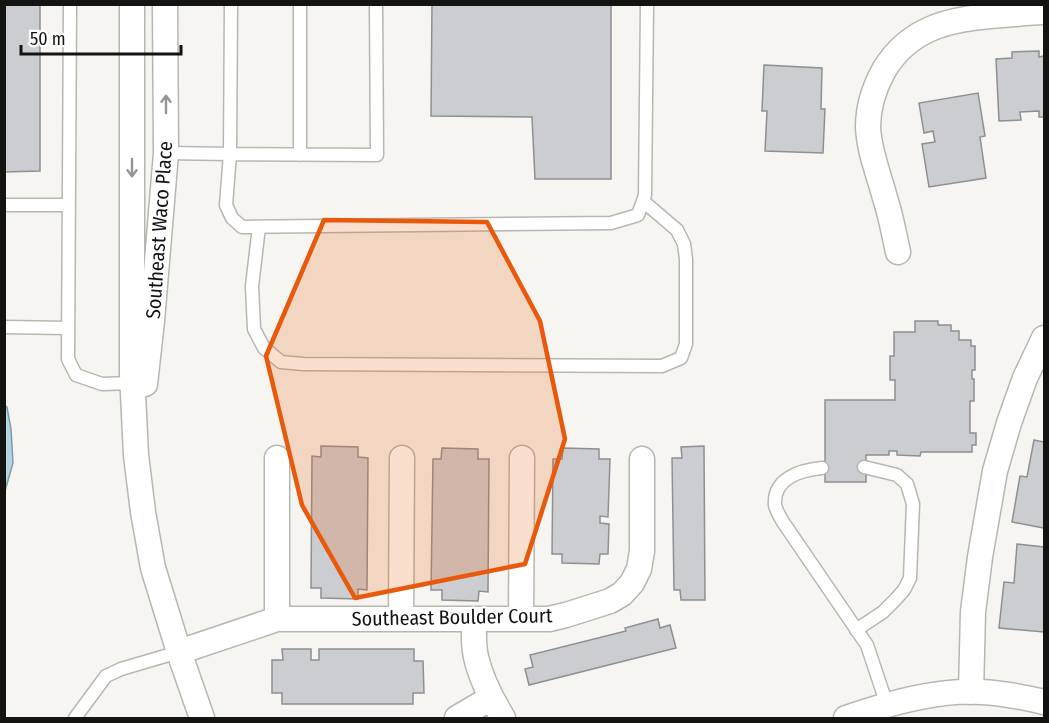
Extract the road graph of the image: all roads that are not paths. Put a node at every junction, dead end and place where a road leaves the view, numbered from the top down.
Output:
1 (70, 4) edge
2 (132, 4) edge
3 (165, 4) edge
4 (231, 4) edge
5 (300, 4) edge
6 (376, 4) edge
7 (647, 4) edge
8 (1044, 12) edge
9 (166, 153) junction
10 (230, 154) junction
11 (300, 155) junction
12 (643, 201) junction
13 (4, 205) edge
14 (69, 205) junction
15 (259, 227) junction
16 (898, 252) dead end
17 (4, 327) edge
18 (68, 328) junction
19 (1044, 338) edge
20 (132, 383) junction
21 (136, 455) junction
22 (277, 458) dead end
23 (402, 458) dead end
24 (522, 458) dead end
25 (642, 459) dead end
26 (822, 468) dead end
27 (864, 468) dead end
28 (277, 619) junction
29 (401, 619) junction
30 (474, 619) junction
31 (521, 619) junction
32 (856, 630) junction
33 (179, 652) junction
34 (971, 692) junction
35 (491, 698) junction
36 (1044, 702) edge
37 (887, 705) junction
38 (75, 718) edge
39 (202, 718) edge
40 (457, 718) edge
41 (503, 718) edge
42 (846, 718) edge

1 - 14 lane
2 -> 20 street, Southeast Waco Place
9 -> 3 street, Southeast Waco Place
4 - 10 lane
5 - 11 lane
6 - 11 lane
7 - 12 lane
8 - 16 street
9 - 10 lane
9 - 21 street, Southeast Waco Place
10 - 11 lane
10 - 15 lane
12 - 15 lane
12 - 15 lane
13 - 14 lane
14 - 18 lane
17 - 18 lane
18 - 20 lane
19 - 34 street
20 - 21 street, Southeast Waco Place
21 - 33 street, Southeast Waco Place
22 - 28 street
23 - 29 street
24 - 31 street
25 - 31 street, Southeast Boulder Court
26 - 32 lane
27 - 32 lane
28 - 29 street, Southeast Boulder Court
28 - 33 street, Southeast Boulder Court
29 - 30 street, Southeast Boulder Court
30 - 31 street, Southeast Boulder Court
30 - 35 street
32 - 37 lane
33 - 38 lane
33 - 39 street, Southeast Waco Place
34 - 36 street
34 - 37 street
35 - 40 street
35 - 41 street
37 - 42 street

